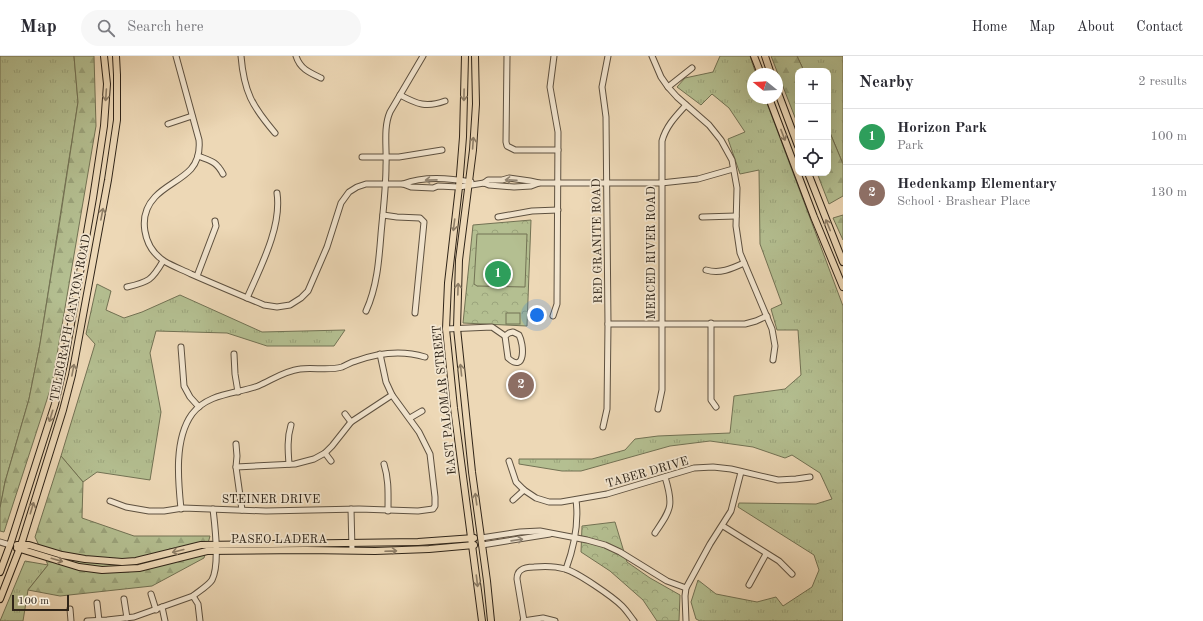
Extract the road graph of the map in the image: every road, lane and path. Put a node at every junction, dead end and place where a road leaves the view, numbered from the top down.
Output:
1 (104, 56) edge
2 (116, 56) edge
3 (176, 56) edge
4 (241, 56) edge
5 (296, 56) edge
6 (423, 56) edge
7 (464, 56) edge
8 (475, 56) edge
9 (507, 56) edge
10 (554, 56) edge
11 (608, 56) edge
12 (652, 56) edge
13 (754, 56) edge
14 (764, 56) edge
15 (692, 68) dead end
16 (759, 68) edge
17 (769, 68) edge
18 (321, 78) dead end
19 (668, 87) junction
20 (400, 94) junction
21 (445, 101) dead end
22 (686, 104) junction
23 (771, 104) edge
24 (782, 104) edge
25 (192, 116) junction
26 (168, 124) dead end
27 (275, 133) dead end
28 (796, 140) edge
29 (442, 150) dead end
30 (558, 150) junction
31 (198, 156) junction
32 (362, 157) dead end
33 (387, 157) junction
34 (733, 169) junction
35 (223, 174) dead end
36 (809, 176) edge
37 (607, 182) junction
38 (484, 183) junction
39 (539, 183) junction
40 (558, 183) junction
41 (661, 183) junction
42 (386, 184) junction
43 (403, 184) junction
44 (460, 184) junction
45 (469, 184) junction
46 (277, 193) dead end
47 (558, 210) junction
48 (823, 213) junction
49 (383, 215) junction
50 (736, 216) junction
51 (498, 217) dead end
52 (702, 217) dead end
53 (814, 217) junction
54 (215, 221) dead end
55 (163, 261) junction
56 (843, 262) edge
57 (744, 263) junction
58 (706, 270) dead end
59 (197, 276) junction
60 (127, 287) dead end
61 (843, 287) edge
62 (247, 298) junction
63 (366, 311) dead end
64 (415, 313) dead end
65 (553, 316) dead end
66 (767, 316) junction
67 (711, 323) junction
68 (608, 324) junction
69 (661, 324) junction
70 (457, 328) junction
71 (446, 329) junction
72 (505, 336) junction
73 (181, 346) dead end
74 (234, 354) dead end
75 (380, 354) junction
76 (424, 357) dead end
77 (773, 360) dead end
78 (238, 392) junction
79 (392, 395) junction
80 (199, 407) junction
81 (716, 407) dead end
82 (658, 409) dead end
83 (422, 410) dead end
84 (345, 414) dead end
85 (410, 418) junction
86 (351, 422) junction
87 (291, 425) dead end
88 (603, 427) dead end
89 (236, 444) dead end
90 (325, 453) junction
91 (331, 461) dead end
92 (510, 461) dead end
93 (289, 464) junction
94 (384, 464) dead end
95 (236, 467) junction
96 (741, 472) junction
97 (810, 476) dead end
98 (665, 477) junction
99 (524, 490) junction
100 (513, 500) dead end
101 (576, 500) junction
102 (110, 501) dead end
103 (181, 509) junction
104 (213, 509) junction
105 (351, 509) junction
106 (242, 510) junction
107 (388, 511) junction
108 (723, 526) junction
109 (655, 533) dead end
110 (553, 534) junction
111 (574, 537) junction
112 (471, 538) junction
113 (481, 538) junction
114 (0, 542) edge
115 (351, 543) junction
116 (482, 544) junction
117 (10, 545) junction
118 (472, 545) junction
119 (20, 547) junction
120 (216, 548) junction
121 (352, 550) junction
122 (766, 554) junction
123 (566, 569) junction
124 (0, 572) edge
125 (792, 574) dead end
126 (749, 585) dead end
127 (686, 588) junction
128 (151, 594) dead end
129 (193, 596) junction
130 (0, 599) edge
131 (124, 599) dead end
132 (97, 603) dead end
133 (162, 608) junction
134 (70, 609) dead end
135 (156, 610) junction
136 (127, 618) junction
137 (134, 619) edge
138 (71, 621) edge
139 (87, 621) edge
140 (99, 621) edge
141 (107, 621) edge
142 (165, 621) edge
143 (200, 621) edge
144 (482, 621) edge
145 (491, 621) edge
146 (524, 621) edge
147 (556, 621) edge
148 (634, 621) edge
149 (686, 621) edge

1 -> 117 main road, TELEGRAPH CANYON ROAD
119 -> 2 main road, TELEGRAPH CANYON ROAD
3 - 25 street
4 - 27 street
5 - 18 street
6 - 20 street
7 -> 44 main road, EAST PALOMAR STREET
45 -> 8 main road, EAST PALOMAR STREET
9 - 30 street
10 - 30 street
11 - 37 street, RED GRANITE ROAD
12 - 19 street
13 - 16 main road
14 - 17 main road
15 - 19 street
19 - 22 street
20 - 21 street
20 - 33 street
22 - 34 street
22 - 41 street, MERCED RIVER ROAD
23 -> 53 main road
24 - 28 main road
25 - 26 street
25 - 31 street
29 - 33 street
30 - 40 street
31 - 35 street
31 - 55 street
32 - 33 street
33 - 42 street
34 - 41 street
34 - 50 street
36 - 48 main road
37 - 40 street
37 - 41 street
37 - 68 street, RED GRANITE ROAD
38 - 39 street
39 -> 38 street
38 - 45 street
39 - 40 street
40 - 47 street
41 - 69 street, MERCED RIVER ROAD
42 - 43 street
42 - 49 street
42 - 62 street
44 -> 43 street
43 - 44 street
44 - 45 street
44 -> 71 main road, EAST PALOMAR STREET
70 -> 45 main road, EAST PALOMAR STREET
46 - 62 street
47 - 51 street
47 - 65 street
48 - 53 main road
56 -> 48 main road
49 - 63 street
49 - 64 street
50 - 52 street
50 - 57 street
53 - 61 main road
54 - 59 street
55 - 59 street
55 - 60 street
57 - 58 street
57 - 66 street
59 - 62 street
66 - 67 street
66 - 77 street
67 - 69 street
67 - 81 street
68 - 69 street
68 - 88 street, RED GRANITE ROAD
69 - 82 street, MERCED RIVER ROAD
70 - 71 street
70 - 72 street
113 -> 70 main road, EAST PALOMAR STREET
71 - 112 main road, EAST PALOMAR STREET
72 - 72 street
73 - 80 street
74 - 78 street
75 - 76 street
75 - 78 street
75 - 79 street
78 - 80 street
79 - 85 street
79 - 86 street
80 - 103 street
83 - 85 street
84 - 86 street
85 - 107 street, STEINER DRIVE
86 - 90 street
87 - 93 street
89 - 95 street
90 - 91 street
90 - 93 street
92 - 99 street, TABER DRIVE
93 - 95 street
94 - 107 street
95 - 106 street
96 - 97 street, TABER DRIVE
96 - 98 street, TABER DRIVE
96 - 108 street
98 - 101 street, TABER DRIVE
98 - 109 street
99 - 100 street
99 - 101 street, TABER DRIVE
101 - 111 street
102 - 103 street, STEINER DRIVE
103 - 104 street, STEINER DRIVE
104 - 106 street, STEINER DRIVE
104 - 120 street
105 - 106 street, STEINER DRIVE
105 - 107 street, STEINER DRIVE
105 - 115 street
108 - 122 street
108 - 127 street
110 - 111 street, PASEO LADERA
110 - 113 street, PASEO LADERA
116 -> 110 street, PASEO LADERA
111 - 123 street
111 - 127 street, PASEO LADERA
112 - 113 main road, PASEO LADERA
112 - 115 main road, PASEO LADERA
112 - 118 main road, EAST PALOMAR STREET
113 - 116 main road, EAST PALOMAR STREET
114 - 117 street, PASEO LADERA
115 - 120 main road, PASEO LADERA
115 - 121 street
116 - 118 main road, PASEO LADERA
116 - 145 main road, EAST PALOMAR STREET
117 - 119 main road, PASEO LADERA
117 - 124 main road, TELEGRAPH CANYON ROAD
121 -> 118 main road, PASEO LADERA
118 -> 144 main road, EAST PALOMAR STREET
119 - 120 main road, PASEO LADERA
119 - 130 main road, TELEGRAPH CANYON ROAD
120 - 121 main road, PASEO LADERA
120 - 129 street
122 - 125 street
122 - 126 street
123 - 146 street
123 - 148 street
127 - 149 street
128 - 135 street
129 - 133 street
129 - 143 street
131 - 136 street
132 - 140 street
133 - 135 street
133 - 142 street
134 - 138 street
135 - 137 street
136 - 137 street
136 - 141 street
139 - 140 street
140 - 141 street
146 - 147 street

